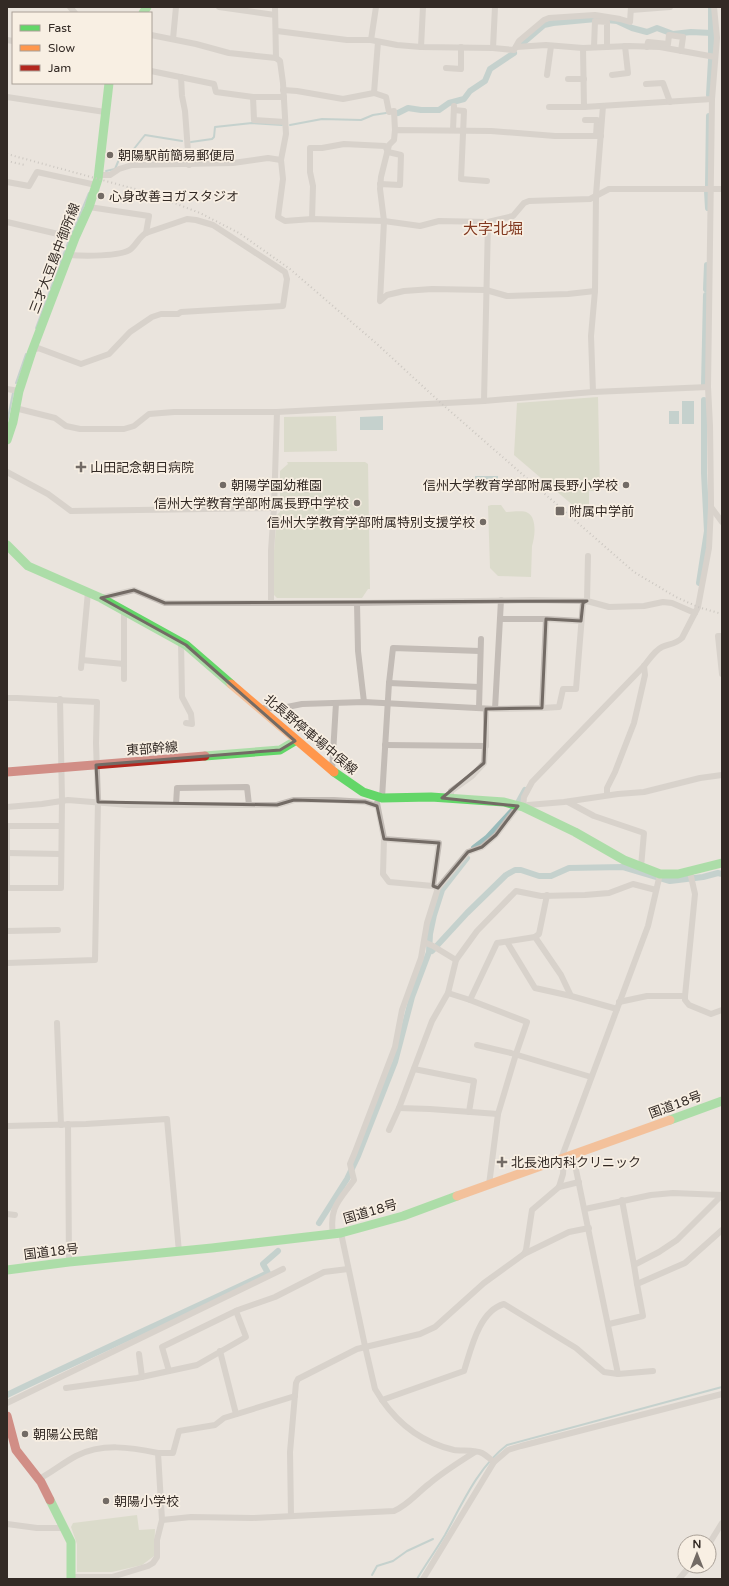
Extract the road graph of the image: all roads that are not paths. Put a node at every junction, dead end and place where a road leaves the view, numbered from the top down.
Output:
1 (176, 7) edge
2 (219, 7) edge
3 (275, 7) edge
4 (376, 7) edge
5 (423, 7) edge
6 (495, 7) edge
7 (670, 7) edge
8 (714, 7) edge
9 (631, 9) edge
10 (275, 15) junction
11 (277, 31) junction
12 (152, 35) edge
13 (719, 38) edge
14 (173, 39) junction
15 (371, 40) junction
16 (378, 42) junction
17 (551, 46) junction
18 (624, 46) junction
19 (421, 47) junction
20 (461, 47) junction
21 (516, 47) junction
22 (594, 47) junction
23 (606, 47) junction
24 (647, 47) junction
25 (493, 48) junction
26 (583, 48) junction
27 (681, 51) junction
28 (715, 57) junction
29 (276, 58) junction
30 (446, 68) dead end
31 (152, 71) edge
32 (547, 75) dead end
33 (612, 75) dead end
34 (181, 77) junction
35 (568, 79) dead end
36 (584, 79) junction
37 (109, 84) edge
38 (646, 84) dead end
39 (374, 93) junction
40 (284, 94) junction
41 (7, 97) edge
42 (253, 97) junction
43 (712, 100) junction
44 (670, 102) junction
45 (604, 106) junction
46 (549, 107) dead end
47 (584, 107) junction
48 (105, 112) junction
49 (585, 120) dead end
50 (285, 122) junction
51 (395, 130) junction
52 (453, 130) junction
53 (463, 130) junction
54 (598, 136) junction
55 (388, 152) junction
56 (282, 160) junction
57 (189, 165) junction
58 (99, 174) junction
59 (487, 181) dead end
60 (7, 182) edge
61 (380, 184) junction
62 (96, 185) junction
63 (711, 189) junction
64 (722, 189) edge
65 (596, 195) junction
66 (89, 207) junction
67 (312, 219) junction
68 (384, 221) junction
69 (7, 222) edge
70 (488, 222) junction
71 (146, 233) junction
72 (75, 238) junction
73 (69, 255) junction
74 (486, 290) junction
75 (595, 291) junction
76 (32, 351) junction
77 (708, 387) junction
78 (7, 389) edge
79 (18, 392) junction
80 (593, 392) junction
81 (484, 401) junction
82 (16, 408) junction
83 (277, 412) junction
84 (7, 440) edge
85 (7, 472) edge
86 (711, 507) junction
87 (274, 508) junction
88 (722, 522) edge
89 (7, 545) edge
90 (588, 556) dead end
91 (88, 592) junction
92 (101, 598) junction
93 (501, 600) junction
94 (587, 601) junction
95 (272, 602) junction
96 (357, 603) junction
97 (124, 610) junction
98 (695, 613) junction
99 (500, 618) junction
100 (546, 619) junction
101 (581, 621) junction
102 (722, 636) edge
103 (481, 639) dead end
104 (181, 642) junction
105 (480, 651) junction
106 (82, 660) junction
107 (124, 664) junction
108 (644, 666) junction
109 (81, 668) dead end
110 (722, 674) edge
111 (124, 679) dead end
112 (389, 683) junction
113 (479, 687) junction
114 (7, 698) edge
115 (60, 699) junction
116 (364, 702) junction
117 (336, 703) junction
118 (388, 703) junction
119 (260, 708) junction
120 (482, 708) junction
121 (542, 708) junction
122 (494, 709) junction
123 (186, 723) dead end
124 (295, 741) junction
125 (385, 745) junction
126 (485, 746) junction
127 (96, 765) junction
128 (61, 768) junction
129 (332, 771) junction
130 (7, 772) edge
131 (722, 775) edge
132 (607, 795) junction
133 (451, 798) junction
134 (62, 800) junction
135 (378, 801) junction
136 (98, 802) junction
137 (568, 802) junction
138 (176, 805) junction
139 (249, 805) junction
140 (520, 806) junction
141 (7, 807) edge
142 (61, 826) junction
143 (384, 839) junction
144 (8, 854) edge
145 (61, 854) junction
146 (722, 863) edge
147 (641, 867) junction
148 (691, 876) junction
149 (659, 877) junction
150 (435, 887) junction
151 (7, 888) edge
152 (656, 890) junction
153 (547, 895) junction
154 (58, 930) dead end
155 (7, 931) edge
156 (535, 937) junction
157 (507, 942) junction
158 (430, 945) junction
159 (456, 960) junction
160 (7, 963) edge
161 (448, 993) junction
162 (571, 996) junction
163 (685, 996) junction
164 (470, 1000) junction
165 (619, 1002) junction
166 (617, 1009) junction
167 (722, 1010) edge
168 (57, 1023) dead end
169 (477, 1045) dead end
170 (516, 1054) junction
171 (414, 1070) junction
172 (591, 1077) junction
173 (722, 1101) edge
174 (399, 1108) junction
175 (469, 1112) junction
176 (498, 1114) junction
177 (68, 1124) junction
178 (61, 1125) junction
179 (7, 1126) edge
180 (389, 1130) dead end
181 (566, 1157) junction
182 (579, 1182) junction
183 (489, 1185) junction
184 (559, 1187) junction
185 (722, 1195) edge
186 (622, 1200) junction
187 (585, 1208) junction
188 (7, 1214) edge
189 (15, 1215) dead end
190 (589, 1228) junction
191 (722, 1230) edge
192 (337, 1233) junction
193 (179, 1252) junction
194 (524, 1254) junction
195 (69, 1262) junction
196 (634, 1265) junction
197 (283, 1268) dead end
198 (348, 1268) junction
199 (7, 1270) edge
200 (636, 1284) junction
201 (236, 1311) junction
202 (609, 1324) junction
203 (364, 1346) junction
204 (220, 1351) junction
205 (139, 1354) dead end
206 (169, 1371) junction
207 (652, 1371) dead end
208 (618, 1374) junction
209 (142, 1376) junction
210 (66, 1388) dead end
211 (722, 1394) edge
212 (295, 1396) junction
213 (382, 1400) junction
214 (7, 1403) edge
215 (236, 1414) junction
216 (7, 1416) edge
217 (475, 1452) junction
218 (158, 1453) junction
219 (492, 1460) junction
220 (39, 1479) junction
221 (291, 1516) junction
222 (162, 1520) junction
223 (7, 1524) edge
224 (722, 1524) edge
225 (64, 1528) junction
226 (716, 1534) edge
227 (71, 1578) edge
228 (423, 1579) edge

1 - 14 street
2 - 10 street
3 - 10 street
4 - 15 street
5 - 19 street
6 - 25 street
7 - 9 street
8 - 13 street
9 - 21 street
10 - 11 street
11 - 15 street
11 - 29 street
12 - 14 street
13 - 28 street
14 - 29 street
15 - 16 street
16 - 19 street
16 - 39 street
17 - 21 street
17 - 26 street
17 - 32 street
18 - 23 street
18 - 24 street
18 - 33 street
19 - 20 street
20 - 25 street
20 - 30 street
21 - 25 street
22 - 23 street
22 - 23 street
22 - 26 street
24 - 27 street
24 - 27 street
26 - 36 street
27 - 28 street
28 - 43 street
29 - 40 street
31 - 34 street
34 - 42 street
34 - 57 street
35 - 36 street
36 - 47 street
37 - 48 main road, 三才大豆島中御所線
38 - 44 street
39 - 40 street
39 - 51 street
40 - 42 street
40 - 50 street
41 - 48 street
42 - 50 street
43 - 44 street
43 - 63 street
44 - 45 street
45 - 47 street
45 - 54 street
46 - 47 street
48 - 58 main road, 三才大豆島中御所線
49 - 54 street
50 - 56 street
51 - 52 street
51 - 55 street
52 - 53 street
52 - 53 street
53 - 54 street
53 - 59 street
54 - 65 street
55 - 61 street
55 - 61 street
55 - 67 street
56 - 57 street
56 - 67 street
57 - 58 street
58 - 62 main road, 三才大豆島中御所線
60 - 62 street
61 - 68 street
62 - 66 main road, 三才大豆島中御所線
63 - 64 street
63 - 65 street
63 - 77 street
65 - 70 street
65 - 75 street
66 - 71 street
66 - 72 main road, 三才大豆島中御所線
67 - 68 street
68 - 70 street
68 - 74 street
69 - 72 street
70 - 74 street
71 - 73 street
71 - 76 street
72 - 73 main road, 三才大豆島中御所線
73 - 76 main road, 三才大豆島中御所線
74 - 75 street
74 - 81 street
75 - 80 street
76 - 79 main road, 三才大豆島中御所線
77 - 80 street
77 - 86 street
78 - 79 street
79 - 82 main road, 三才大豆島中御所線
80 - 81 street
81 - 83 street
82 - 83 street
82 - 84 main road, 三才大豆島中御所線
83 - 87 street
85 - 87 street
86 - 88 street
86 - 98 street
87 - 95 street
89 - 91 main road, 北長野停車場中俣線
90 - 94 street
91 - 92 main road, 北長野停車場中俣線
91 - 106 street
92 - 95 street
92 - 97 main road, 北長野停車場中俣線
93 - 94 street
93 - 96 street
93 - 99 street
94 - 98 street
94 - 101 street
95 - 96 street
96 - 116 street
97 - 104 main road, 北長野停車場中俣線
97 - 107 street
98 - 108 street
99 - 100 street
99 - 122 street
100 - 101 street
100 - 121 street
101 - 121 street
102 - 110 street
103 - 105 street
104 - 119 main road, 北長野停車場中俣線
104 - 123 street
105 - 112 street
105 - 113 street
106 - 107 street
106 - 109 street
107 - 111 street
108 - 132 street
108 - 140 street
112 - 113 street
112 - 118 street
113 - 120 street
114 - 115 street
115 - 127 street
115 - 128 street
116 - 117 street
116 - 118 street
117 - 119 street
117 - 129 street
118 - 120 street
118 - 125 street
119 - 124 main road, 北長野停車場中俣線
120 - 122 street
120 - 126 street
121 - 122 street
124 - 127 main road, 東部幹線
124 - 129 main road, 北長野停車場中俣線
125 - 126 street
125 - 135 street
126 - 133 street
127 - 128 main road, 東部幹線
127 - 136 street
128 - 130 main road, 東部幹線
128 - 134 street
129 - 135 main road, 北長野停車場中俣線
131 - 132 street
132 - 137 street
133 - 135 main road, 北長野停車場中俣線
133 - 140 main road, 北長野停車場中俣線
134 - 136 street
134 - 141 street
134 - 142 street
135 - 139 street
135 - 143 street
136 - 138 street
136 - 160 street
137 - 140 street
137 - 147 street
138 - 139 street
138 - 139 street
140 - 147 main road, 北長野停車場中俣線
140 - 150 street
142 - 144 street
142 - 145 street
143 - 150 street
143 - 150 street
144 - 145 street
144 - 151 street
145 - 151 street
146 - 148 main road, 北長野停車場中俣線
147 - 149 main road, 北長野停車場中俣線
148 - 149 main road, 北長野停車場中俣線
148 - 163 street
149 - 152 street
150 - 158 street
152 - 153 street
152 - 165 street
153 - 156 street
153 - 159 street
154 - 155 street
156 - 157 street
156 - 162 street
157 - 162 street
157 - 164 street
158 - 159 street
158 - 192 street
159 - 161 street
161 - 164 street
161 - 171 street
162 - 166 street
163 - 165 street
163 - 167 street
164 - 170 street
165 - 166 street
166 - 172 street
168 - 178 street
169 - 170 street
170 - 172 street
170 - 176 street
171 - 174 street
171 - 175 street
172 - 181 street
173 - 181 main road, 国道18号
174 - 175 street
174 - 180 street
175 - 176 street
176 - 183 street
177 - 178 street
177 - 193 street
177 - 195 street
178 - 179 street
181 - 182 street
181 - 183 main road, 国道18号
181 - 184 street
182 - 184 street
182 - 187 street
183 - 192 main road, 国道18号
184 - 194 street
185 - 186 street
185 - 196 street
186 - 187 street
186 - 196 street
187 - 190 street
188 - 189 street
190 - 194 street
190 - 202 street
191 - 200 street
192 - 193 main road, 国道18号
192 - 198 street
193 - 195 main road, 国道18号
194 - 203 street
195 - 199 main road, 国道18号
196 - 200 street
197 - 214 street
198 - 201 street
198 - 203 street
200 - 202 street
201 - 204 street
201 - 206 street
202 - 208 street
203 - 212 street
203 - 213 street
204 - 206 street
204 - 215 street
205 - 209 street
206 - 209 street
207 - 208 street
208 - 213 street
209 - 210 street
211 - 219 street
212 - 215 street
212 - 221 street
213 - 217 street
215 - 218 street
216 - 220 main road
217 - 219 street
217 - 221 street
218 - 220 street
218 - 222 street
219 - 228 street
220 - 225 main road
221 - 222 street
222 - 227 street
223 - 225 street
224 - 226 street
225 - 227 main road

